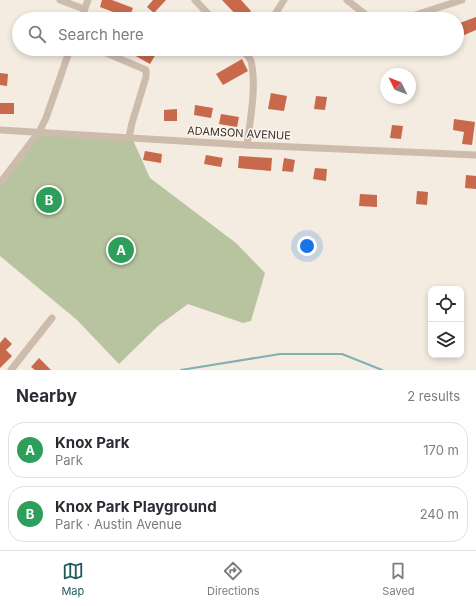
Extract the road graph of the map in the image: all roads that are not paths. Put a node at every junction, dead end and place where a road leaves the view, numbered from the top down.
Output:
1 (60, 0) edge
2 (88, 0) edge
3 (195, 0) edge
4 (284, 0) edge
5 (347, 0) edge
6 (462, 0) edge
7 (84, 9) junction
8 (83, 12) edge
9 (206, 12) edge
10 (276, 12) edge
11 (362, 12) edge
12 (425, 12) edge
13 (68, 56) edge
14 (113, 56) edge
15 (248, 56) edge
16 (0, 130) edge
17 (39, 132) junction
18 (129, 137) junction
19 (247, 145) junction
20 (476, 156) edge
21 (0, 183) edge
22 (52, 318) dead end
23 (11, 370) edge

1 - 7 street
2 - 7 street
3 - 9 street
4 - 10 street
5 - 11 street
6 - 12 street
7 - 8 street
13 - 17 street
14 - 18 street
15 - 19 street
16 - 17 street, ADAMSON AVENUE
17 - 18 street, ADAMSON AVENUE
17 - 21 street
18 - 19 street, ADAMSON AVENUE
19 - 20 street, ADAMSON AVENUE
22 - 23 street

